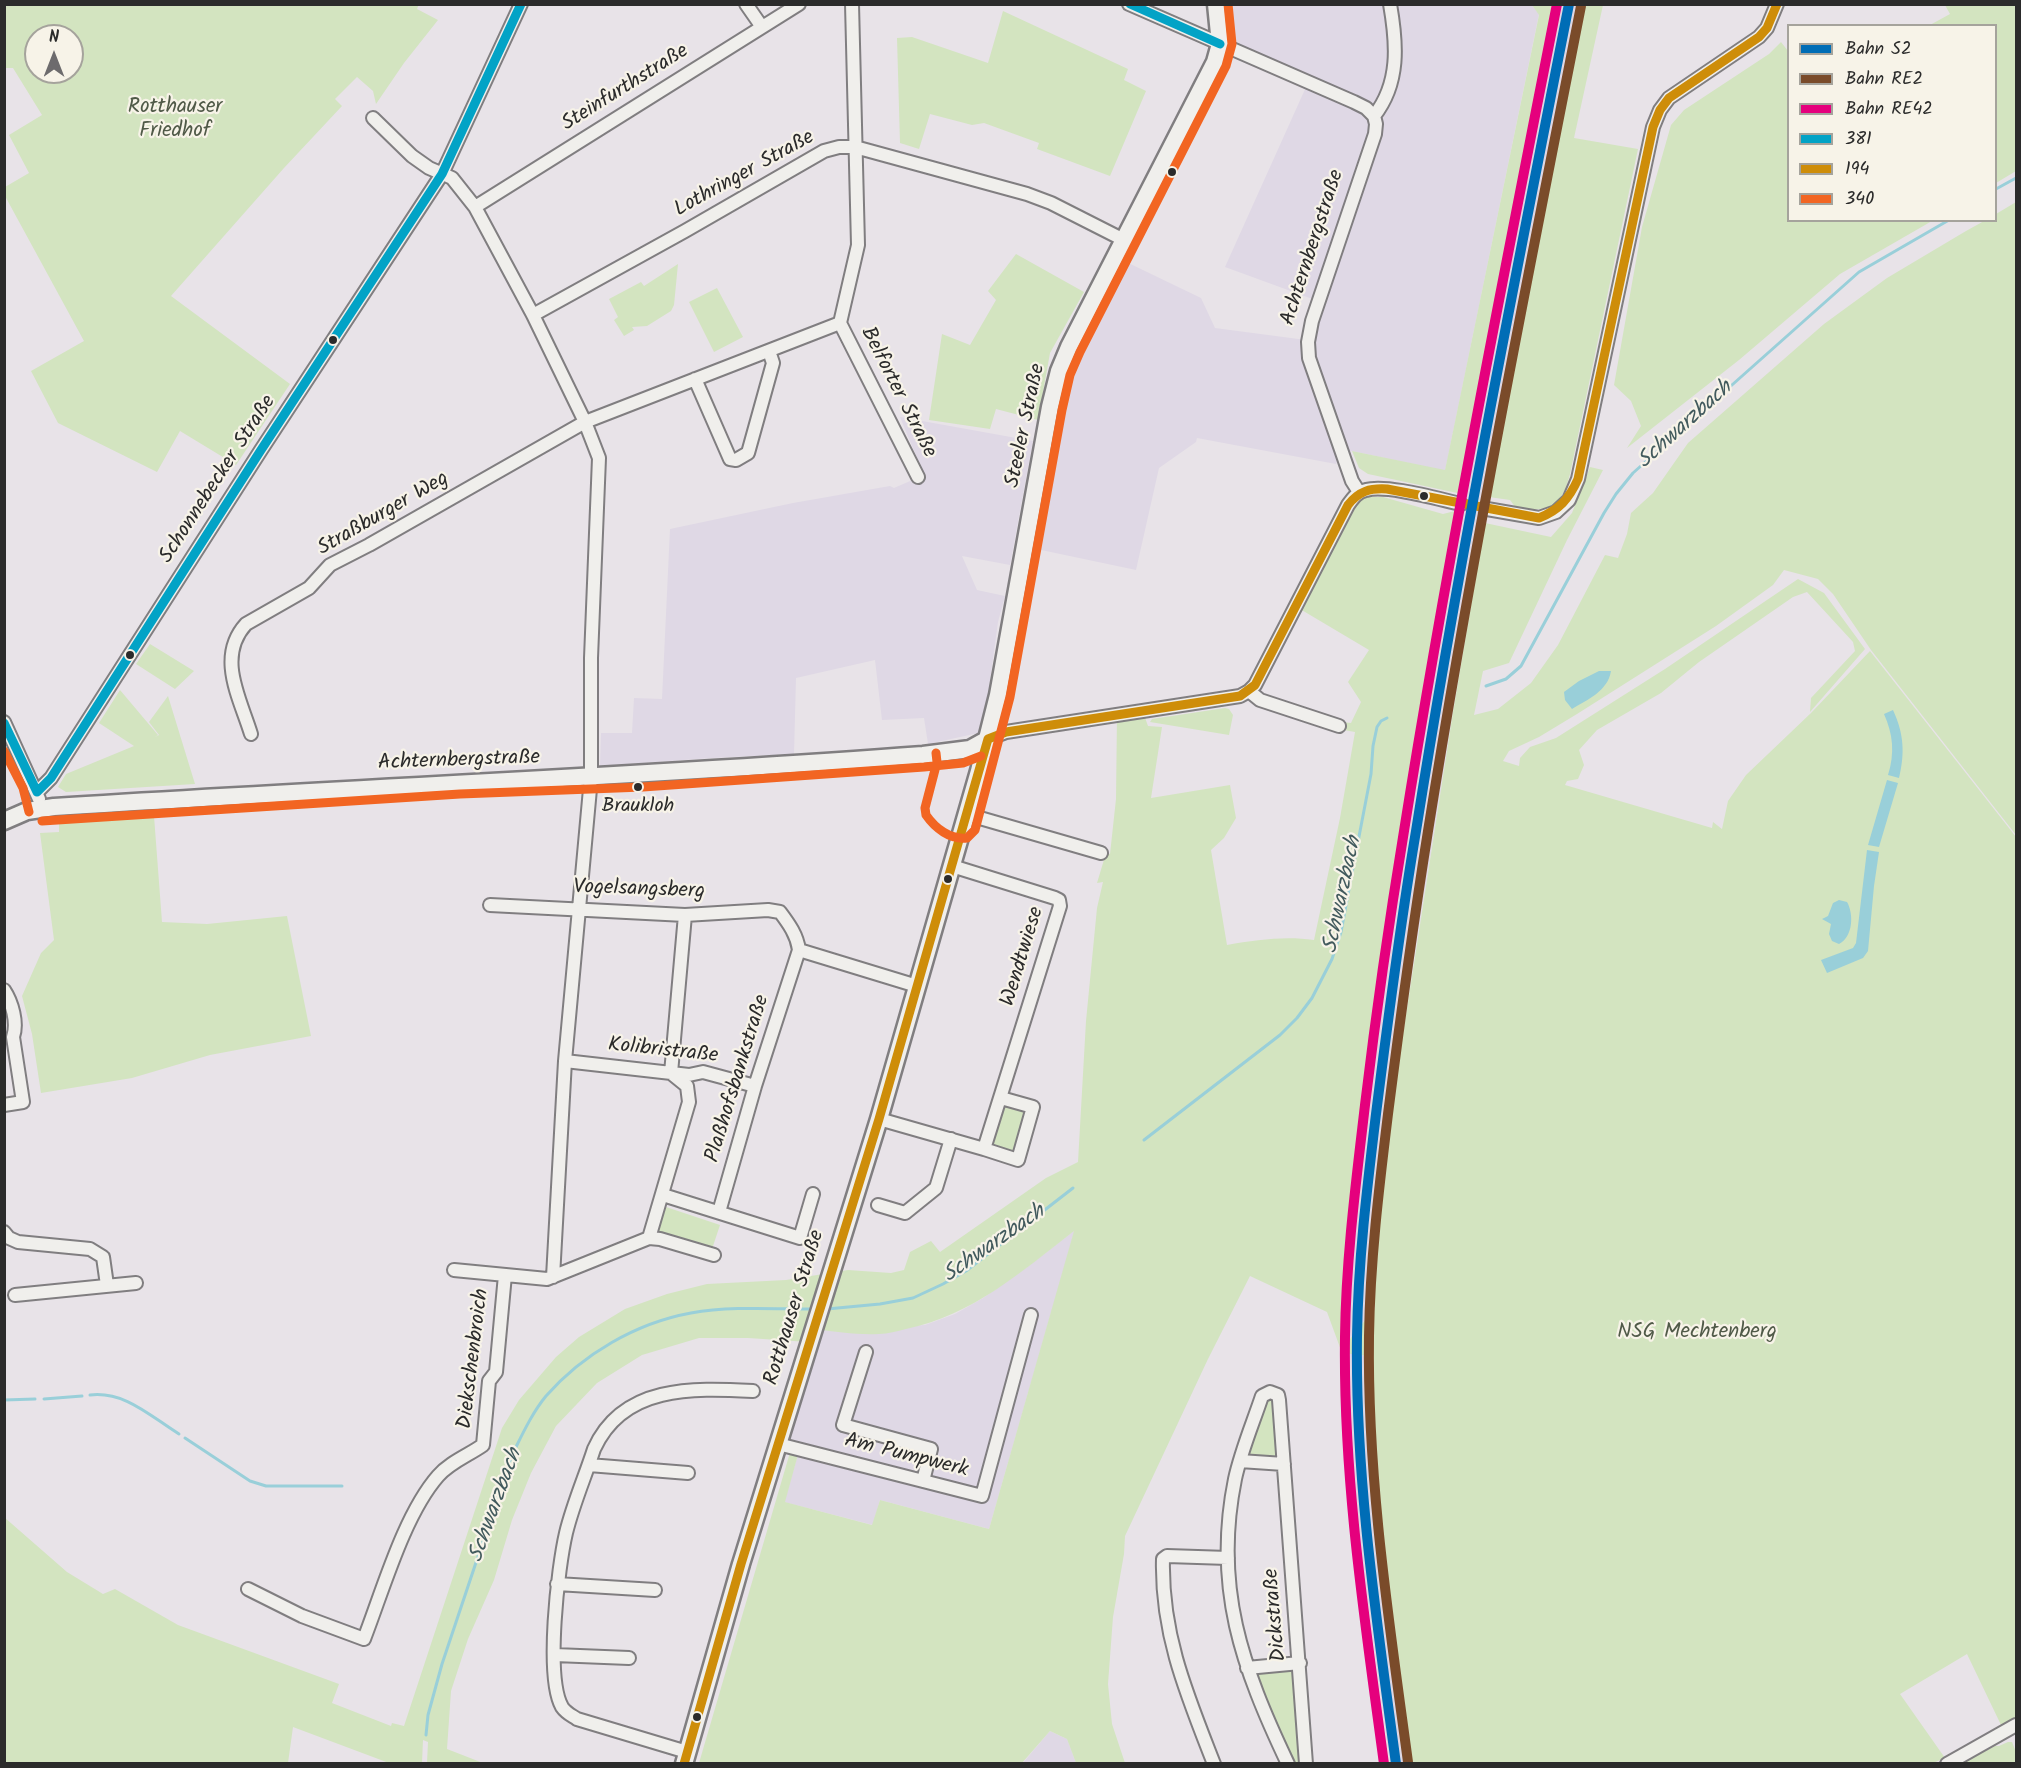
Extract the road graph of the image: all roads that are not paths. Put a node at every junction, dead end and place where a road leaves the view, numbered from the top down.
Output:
1 (521, 4) edge
2 (746, 4) edge
3 (799, 4) edge
4 (852, 4) edge
5 (1129, 4) edge
6 (1216, 4) edge
7 (1390, 4) edge
8 (1777, 4) edge
9 (762, 27) junction
10 (1220, 44) junction
11 (1374, 116) junction
12 (373, 118) dead end
13 (855, 147) junction
14 (442, 174) junction
15 (475, 207) junction
16 (1124, 240) junction
17 (533, 315) junction
18 (840, 323) junction
19 (769, 351) junction
20 (695, 380) junction
21 (585, 422) junction
22 (918, 477) dead end
23 (1359, 492) junction
24 (1461, 504) tunnel mouth
25 (1487, 509) tunnel mouth
26 (1249, 691) junction
27 (4, 722) edge
28 (1339, 726) dead end
29 (251, 734) dead end
30 (988, 739) junction
31 (10, 748) edge
32 (591, 778) junction
33 (37, 792) junction
34 (38, 809) junction
35 (966, 814) junction
36 (4, 821) edge
37 (1101, 853) dead end
38 (952, 866) junction
39 (490, 905) dead end
40 (578, 909) junction
41 (685, 915) junction
42 (799, 950) junction
43 (917, 986) junction
44 (4, 990) edge
45 (565, 1061) junction
46 (671, 1073) junction
47 (755, 1086) junction
48 (1001, 1098) junction
49 (4, 1105) edge
50 (879, 1119) junction
51 (951, 1139) junction
52 (984, 1149) junction
53 (663, 1194) junction
54 (813, 1194) dead end
55 (878, 1205) dead end
56 (719, 1212) junction
57 (4, 1232) edge
58 (649, 1238) junction
59 (714, 1255) dead end
60 (454, 1270) dead end
61 (505, 1275) junction
62 (553, 1277) junction
63 (136, 1283) dead end
64 (108, 1285) junction
65 (15, 1295) dead end
66 (1031, 1315) dead end
67 (866, 1352) dead end
68 (753, 1391) dead end
69 (778, 1444) junction
70 (1240, 1461) junction
71 (1284, 1464) junction
72 (589, 1465) junction
73 (688, 1473) dead end
74 (923, 1481) junction
75 (1228, 1558) junction
76 (557, 1584) junction
77 (248, 1589) dead end
78 (655, 1590) dead end
79 (555, 1655) junction
80 (629, 1658) dead end
81 (1300, 1663) junction
82 (1247, 1668) junction
83 (2016, 1725) edge
84 (685, 1758) edge
85 (1214, 1764) edge
86 (1288, 1764) edge
87 (1306, 1764) edge
88 (1947, 1764) edge

1 - 14 street, Schonnebecker Straße
2 - 9 street
3 - 9 street, Steinfurthstraße
4 - 13 street, Belforter Straße
5 - 10 street
6 - 10 main road, Steeler Straße
7 - 11 street, Achternbergstraße
8 - 25 street
9 - 15 street, Steinfurthstraße
10 - 11 street
10 - 16 main road, Steeler Straße
11 - 23 street, Achternbergstraße
12 - 14 street
13 - 16 street, Lothringer Straße
13 - 17 street, Lothringer Straße
13 - 18 street, Belforter Straße
14 - 15 street
14 - 33 street, Schonnebecker Straße
15 - 17 street
16 - 30 main road, Steeler Straße
17 - 21 street
18 - 19 street, Straßburger Weg
18 - 22 street, Belforter Straße
19 - 20 street, Straßburger Weg
19 - 20 street
20 - 21 street, Straßburger Weg
21 - 29 street, Straßburger Weg
21 - 32 street
23 - 24 street
23 - 26 street
26 - 28 street
26 - 30 street, Achternbergstraße
27 - 31 street
30 - 32 main road, Achternbergstraße
30 - 35 main road, Steeler Straße
31 - 33 street
32 - 34 main road, Achternbergstraße
32 - 40 street
33 - 34 street
34 - 36 main road, Achternbergstraße
35 - 37 street
35 - 38 main road, Steeler Straße
38 - 43 main road, Rotthauser Straße
38 - 48 street, Wendtwiese
39 - 40 street, Vogelsangsberg
40 - 41 street, Vogelsangsberg
40 - 45 street
41 - 42 street, Vogelsangsberg
41 - 46 street
42 - 43 street
42 - 47 street, Plaßhofsbankstraße
43 - 50 main road, Rotthauser Straße
44 - 49 street
45 - 46 street, Kolibristraße
45 - 62 street
46 - 47 street, Kolibristraße
46 - 53 street
47 - 56 street, Plaßhofsbankstraße
48 - 52 street, Wendtwiese
48 - 52 street
50 - 51 street
50 - 69 main road, Rotthauser Straße
51 - 52 street
51 - 55 street
53 - 56 street
53 - 58 street
54 - 56 street
57 - 64 street
58 - 59 street
58 - 62 street
60 - 61 street
61 - 62 street
61 - 77 street, Diekschenbroich
63 - 64 street
64 - 65 street
66 - 74 street, Am Pumpwerk
67 - 74 street
68 - 72 street
69 - 74 street, Am Pumpwerk
69 - 84 main road, Rotthauser Straße
70 - 71 street
70 - 71 street, Dickstraße
70 - 75 street
71 - 81 street, Dickstraße
72 - 73 street
72 - 76 street
75 - 82 street
75 - 85 street
76 - 78 street
76 - 79 street
79 - 80 street
79 - 84 street
81 - 82 street
81 - 87 street, Dickstraße
82 - 86 street
83 - 88 street

